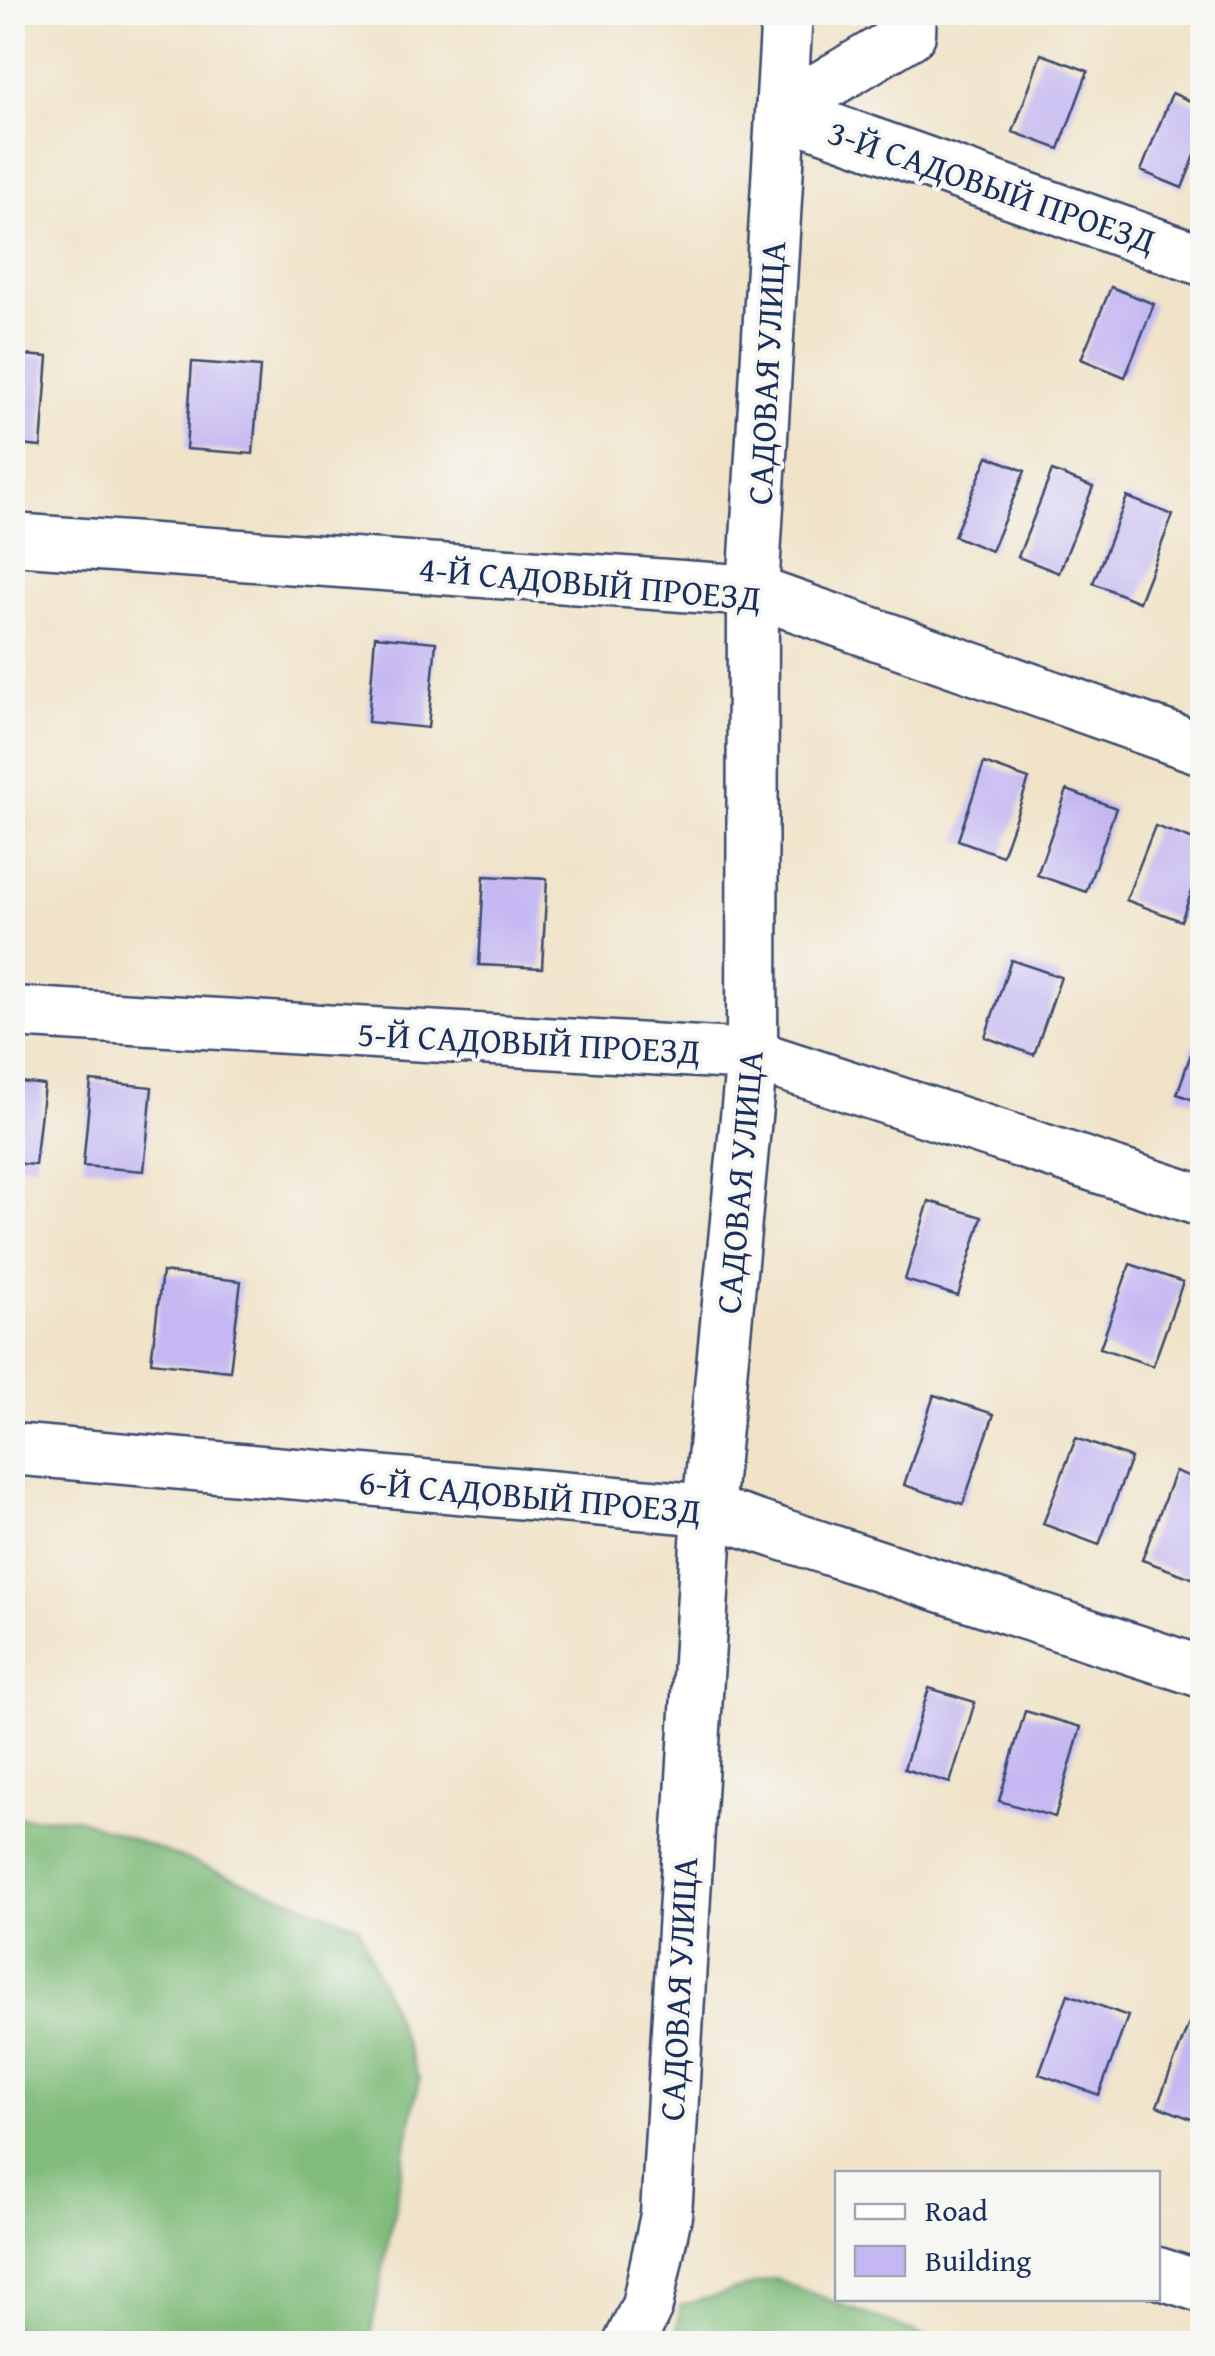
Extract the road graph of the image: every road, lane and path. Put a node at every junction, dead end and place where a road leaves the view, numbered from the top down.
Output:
1 (787, 12) edge
2 (910, 12) edge
3 (781, 112) junction
4 (1202, 260) edge
5 (12, 539) edge
6 (753, 591) junction
7 (1202, 748) edge
8 (12, 1012) edge
9 (752, 1056) junction
10 (1202, 1201) edge
11 (12, 1449) edge
12 (708, 1510) junction
13 (1202, 1672) edge
14 (1160, 2275) edge
15 (1202, 2287) edge
16 (629, 2344) edge

1 - 3 street, САДОВАЯ УЛИЦА
2 - 3 street
3 - 4 street, 3-Й САДОВЫЙ ПРОЕЗД
3 - 6 street, САДОВАЯ УЛИЦА
5 - 6 street, 4-Й САДОВЫЙ ПРОЕЗД
6 - 7 street, 4-Й САДОВЫЙ ПРОЕЗД
6 - 9 street, САДОВАЯ УЛИЦА
8 - 9 street, 5-Й САДОВЫЙ ПРОЕЗД
9 - 10 street, 5-Й САДОВЫЙ ПРОЕЗД
9 - 12 street, САДОВАЯ УЛИЦА
11 - 12 street, 6-Й САДОВЫЙ ПРОЕЗД
12 - 13 street, 6-Й САДОВЫЙ ПРОЕЗД
12 - 16 street, САДОВАЯ УЛИЦА
14 - 15 street

